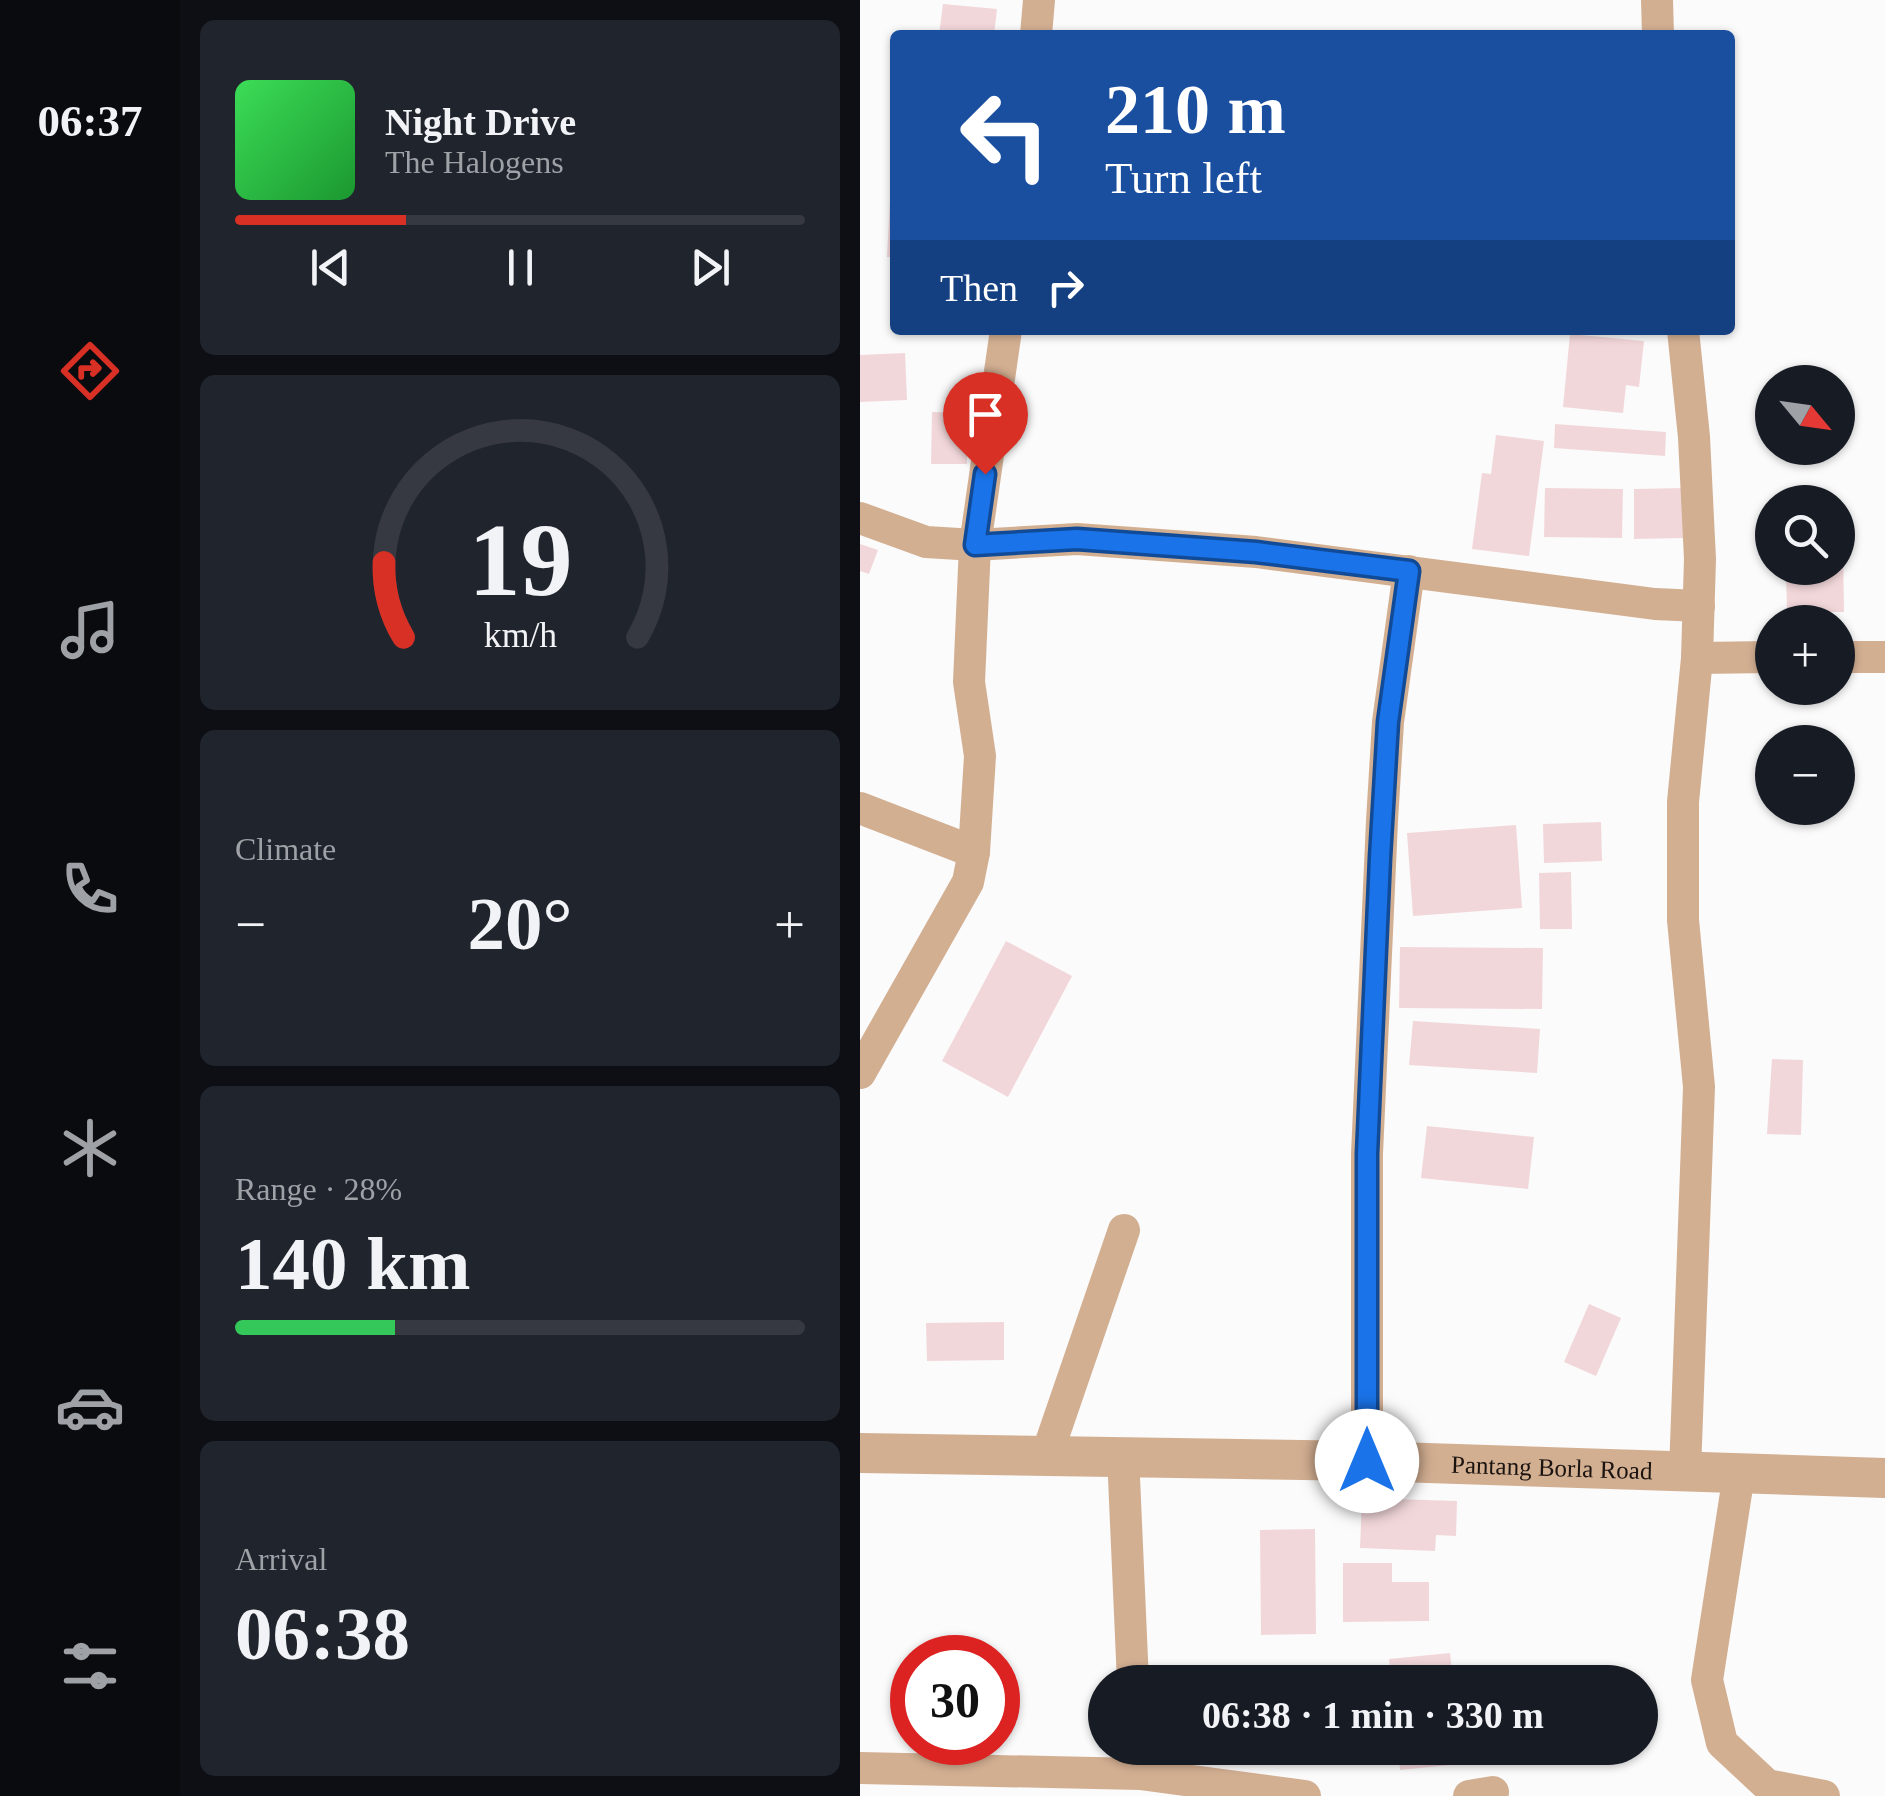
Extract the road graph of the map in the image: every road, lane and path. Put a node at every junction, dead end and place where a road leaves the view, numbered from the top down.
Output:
1 (1039, 0) edge
2 (1657, 0) edge
3 (1036, 30) edge
4 (1658, 30) edge
5 (1005, 335) edge
6 (1684, 335) edge
7 (860, 518) edge
8 (975, 545) junction
9 (1409, 571) junction
10 (1699, 606) junction
11 (1755, 657) edge
12 (1855, 657) edge
13 (1885, 657) edge
14 (1696, 658) junction
15 (860, 808) edge
16 (974, 852) junction
17 (860, 1073) edge
18 (1124, 1230) dead end
19 (860, 1453) edge
20 (1047, 1454) junction
21 (1123, 1455) junction
22 (1367, 1461) junction
23 (1684, 1472) junction
24 (1739, 1474) junction
25 (1885, 1478) edge
26 (1132, 1665) edge
27 (860, 1768) edge
28 (1140, 1772) edge
29 (1305, 1796) edge
30 (1824, 1796) edge

1 - 3 street
2 - 4 street
5 - 8 street
6 - 10 street
7 - 8 street
8 - 9 street
8 - 16 street
9 - 10 street
9 - 22 street
10 - 14 street
11 - 14 street
12 - 13 street
14 - 23 street
15 - 16 street
16 - 17 street
18 - 20 street
19 - 20 street, Pantang Borla Road
20 - 21 street, Pantang Borla Road
21 - 22 street, Pantang Borla Road
21 - 26 street
22 - 23 street, Pantang Borla Road
23 - 24 street, Pantang Borla Road
24 - 25 street, Pantang Borla Road
24 - 30 street
27 - 28 street
28 - 29 street

